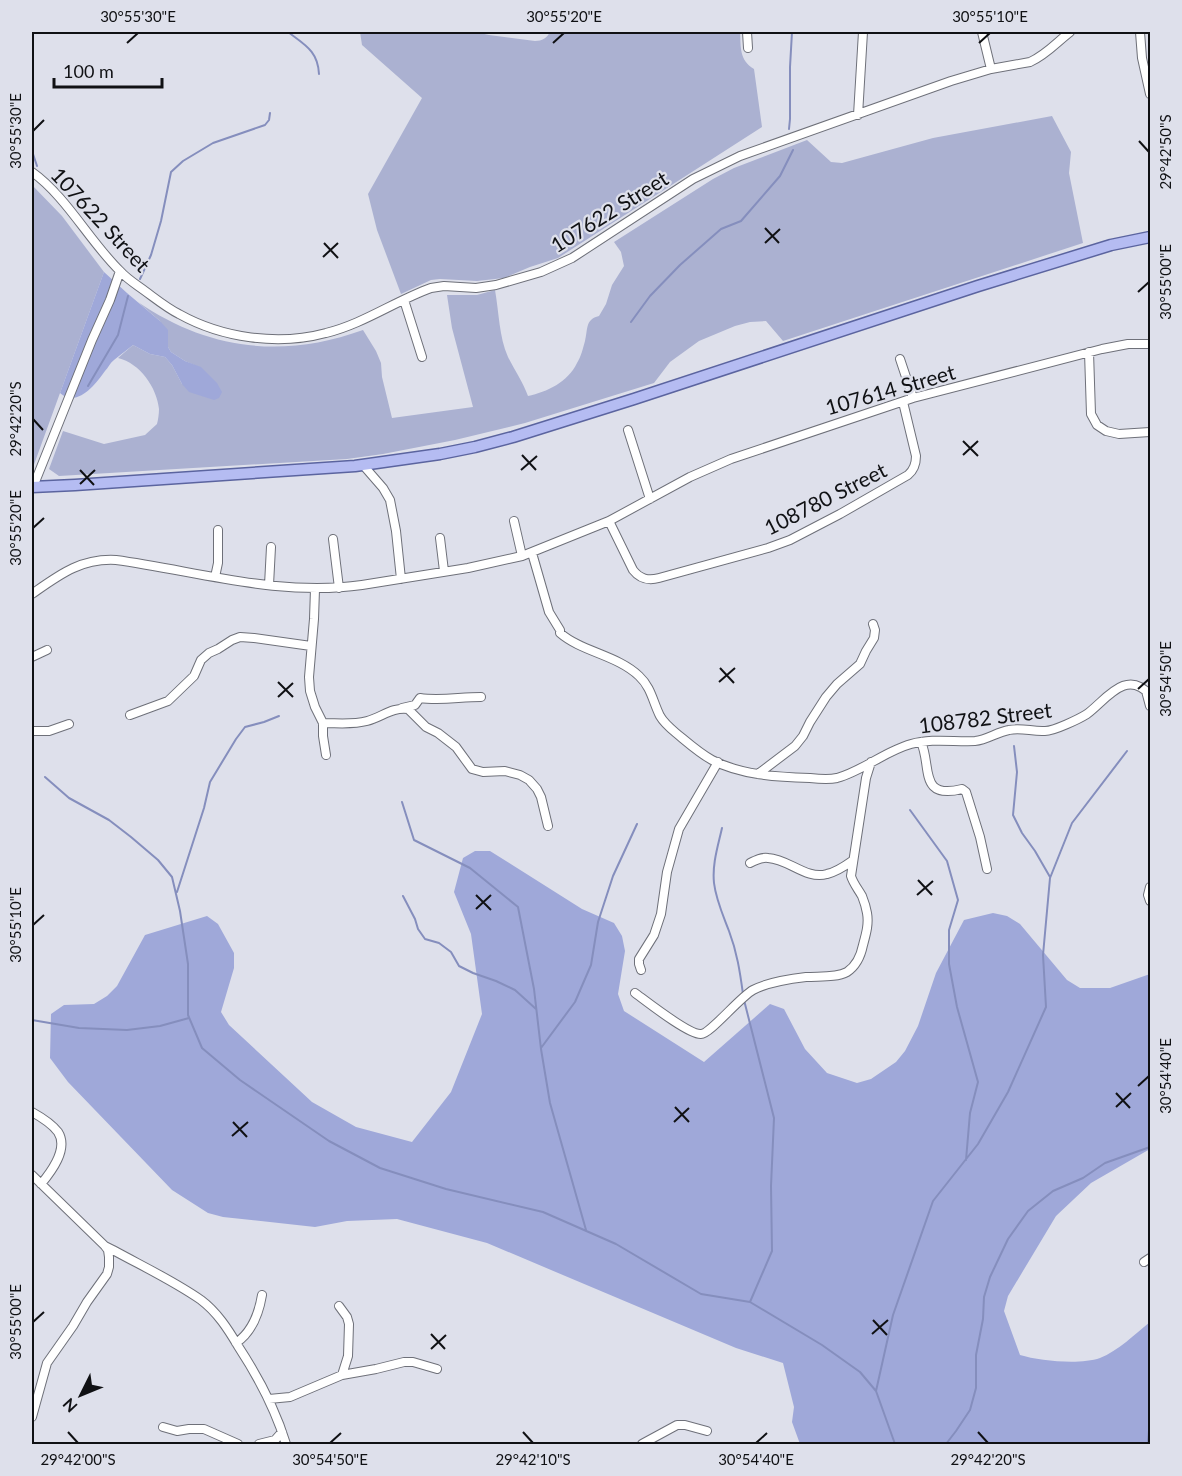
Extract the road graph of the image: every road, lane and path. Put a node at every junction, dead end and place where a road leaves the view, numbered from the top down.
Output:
1 (747, 32) edge
2 (862, 32) edge
3 (982, 32) edge
4 (1070, 32) edge
5 (1140, 32) edge
6 (748, 48) dead end
7 (991, 69) junction
8 (1150, 94) edge
9 (858, 115) junction
10 (32, 172) edge
11 (1150, 237) edge
12 (120, 271) junction
13 (404, 300) junction
14 (1150, 344) edge
15 (1089, 352) junction
16 (422, 357) dead end
17 (900, 359) dead end
18 (913, 398) junction
19 (903, 402) junction
20 (628, 430) dead end
21 (1150, 432) edge
22 (363, 465) junction
23 (32, 487) edge
24 (650, 500) junction
25 (514, 521) dead end
26 (609, 521) junction
27 (218, 530) dead end
28 (440, 538) dead end
29 (333, 539) dead end
30 (271, 547) dead end
31 (532, 553) junction
32 (522, 556) junction
33 (444, 571) junction
34 (215, 577) junction
35 (400, 579) junction
36 (269, 585) junction
37 (339, 588) junction
38 (315, 589) junction
39 (32, 594) edge
40 (873, 624) dead end
41 (311, 646) junction
42 (47, 650) dead end
43 (32, 657) edge
44 (1148, 693) edge
45 (481, 697) dead end
46 (1150, 706) edge
47 (401, 708) junction
48 (130, 715) dead end
49 (323, 723) junction
50 (69, 724) dead end
51 (32, 731) edge
52 (921, 742) junction
53 (326, 755) dead end
54 (718, 762) junction
55 (871, 762) junction
56 (758, 774) junction
57 (548, 826) dead end
58 (852, 861) junction
59 (750, 863) dead end
60 (987, 869) dead end
61 (1150, 887) edge
62 (1150, 901) edge
63 (641, 970) dead end
64 (635, 993) dead end
65 (32, 1112) edge
66 (32, 1175) edge
67 (41, 1184) junction
68 (105, 1246) junction
69 (262, 1295) dead end
70 (339, 1306) dead end
71 (236, 1342) junction
72 (437, 1369) dead end
73 (342, 1375) junction
74 (269, 1399) junction
75 (32, 1418) edge
76 (163, 1427) dead end
77 (707, 1431) dead end
78 (282, 1432) junction
79 (238, 1444) edge
80 (259, 1444) edge
81 (286, 1444) edge
82 (642, 1444) edge

1 - 6 street
2 - 9 street
3 - 7 street
4 - 7 street, 107622 Street
5 - 8 street
7 - 9 street, 107622 Street
9 - 13 street, 107622 Street
10 - 12 street, 107622 Street
11 - 22 main road
12 - 13 street, 107622 Street
12 - 23 street
13 - 16 street
14 - 15 street, 107614 Street
15 - 18 street, 107614 Street
15 - 21 street
17 - 18 street
18 - 19 street, 107614 Street
19 - 24 street, 107614 Street
19 - 26 street, 108780 Street
20 - 24 street
22 - 23 main road
22 - 35 street
24 - 26 street, 107614 Street
25 - 32 street
26 - 31 street, 107614 Street
27 - 34 street
28 - 33 street
29 - 37 street
30 - 36 street
31 - 32 street, 107614 Street
31 - 54 street, 108782 Street
32 - 33 street, 107614 Street
33 - 35 street, 107614 Street
34 - 36 street, 107614 Street
34 - 39 street, 107614 Street
35 - 37 street, 107614 Street
36 - 38 street, 107614 Street
37 - 38 street, 107614 Street
38 - 41 street
40 - 56 street
41 - 48 street
41 - 49 street
42 - 43 street
44 - 46 street
44 - 52 street, 108782 Street
45 - 47 street
47 - 49 street
47 - 57 street
49 - 53 street
50 - 51 street
52 - 55 street, 108782 Street
52 - 60 street
54 - 56 street, 108782 Street
54 - 63 street
55 - 56 street, 108782 Street
55 - 58 street
58 - 59 street
58 - 64 street
61 - 62 street
65 - 67 street
66 - 67 street
67 - 68 street
68 - 71 street
68 - 75 street
69 - 71 street
70 - 73 street
71 - 74 street
72 - 73 street
73 - 74 street
74 - 78 street
76 - 79 street
77 - 82 street
78 - 80 street
78 - 81 street

